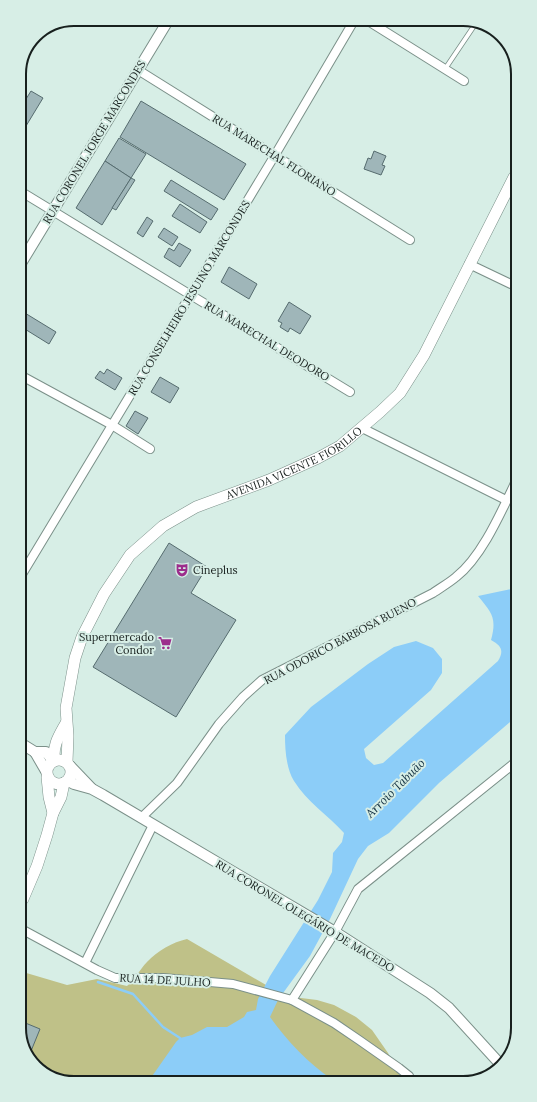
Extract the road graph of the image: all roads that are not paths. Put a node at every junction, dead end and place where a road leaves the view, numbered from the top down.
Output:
1 (165, 26) edge
2 (351, 26) edge
3 (376, 26) edge
4 (473, 27) edge
5 (445, 69) junction
6 (138, 70) junction
7 (464, 80) dead end
8 (275, 155) junction
9 (511, 183) edge
10 (26, 195) edge
11 (52, 211) junction
12 (410, 240) dead end
13 (26, 255) edge
14 (469, 264) junction
15 (511, 284) edge
16 (191, 295) junction
17 (26, 378) edge
18 (350, 392) dead end
19 (112, 425) junction
20 (362, 428) junction
21 (150, 449) dead end
22 (511, 490) edge
23 (506, 500) junction
24 (26, 560) edge
25 (66, 723) junction
26 (26, 746) edge
27 (35, 752) junction
28 (54, 761) junction
29 (68, 764) junction
30 (511, 766) edge
31 (47, 774) junction
32 (66, 782) junction
33 (92, 789) junction
34 (53, 813) junction
35 (142, 818) junction
36 (153, 825) junction
37 (26, 889) edge
38 (332, 930) junction
39 (26, 932) edge
40 (85, 963) junction
41 (292, 1000) junction
42 (498, 1061) edge
43 (409, 1076) edge

1 - 6 street, RUA CORONEL JORGE MARCONDES
2 - 8 street, RUA CONSELHEIRO JESUINO MARCONDES
3 - 5 street
4 - 5 lane
5 - 7 street
6 - 8 street, RUA MARECHAL FLORIANO
6 - 11 street, RUA CORONEL JORGE MARCONDES
8 - 12 street, RUA MARECHAL FLORIANO
8 - 16 street, RUA CONSELHEIRO JESUINO MARCONDES
9 - 14 main road, AVENIDA VICENTE FIORILLO
10 - 11 street, RUA MARECHAL DEODORO
11 - 13 street, RUA CORONEL JORGE MARCONDES
11 - 16 street, RUA MARECHAL DEODORO
14 - 15 street
14 - 20 main road, AVENIDA VICENTE FIORILLO
16 - 18 street, RUA MARECHAL DEODORO
16 - 19 street, RUA CONSELHEIRO JESUINO MARCONDES
17 - 19 street
19 - 21 street
19 - 24 street, RUA CONSELHEIRO JESUINO MARCONDES
20 - 23 street
20 - 25 main road, AVENIDA VICENTE FIORILLO
22 - 23 street, RUA ODORICO BARBOSA BUENO
23 - 35 street, RUA ODORICO BARBOSA BUENO
25 - 28 main road
25 - 29 main road, AVENIDA VICENTE FIORILLO
26 - 27 street
27 - 28 street
27 - 31 street
28 - 29 main road
28 - 31 main road
29 - 32 main road
29 - 33 street
30 - 38 street
31 - 32 main road
31 - 34 main road
32 - 33 street
32 - 34 main road
33 - 35 street, RUA CORONEL OLEGÁRIO DE MACEDO
34 - 37 main road
35 - 36 street, RUA CORONEL OLEGÁRIO DE MACEDO
36 - 38 street, RUA CORONEL OLEGÁRIO DE MACEDO
36 - 40 street
38 - 41 street
38 - 42 street, RUA CORONEL OLEGÁRIO DE MACEDO
39 - 40 street, RUA 14 DE JULHO
40 - 41 street, RUA 14 DE JULHO
41 - 43 street, RUA 14 DE JULHO

